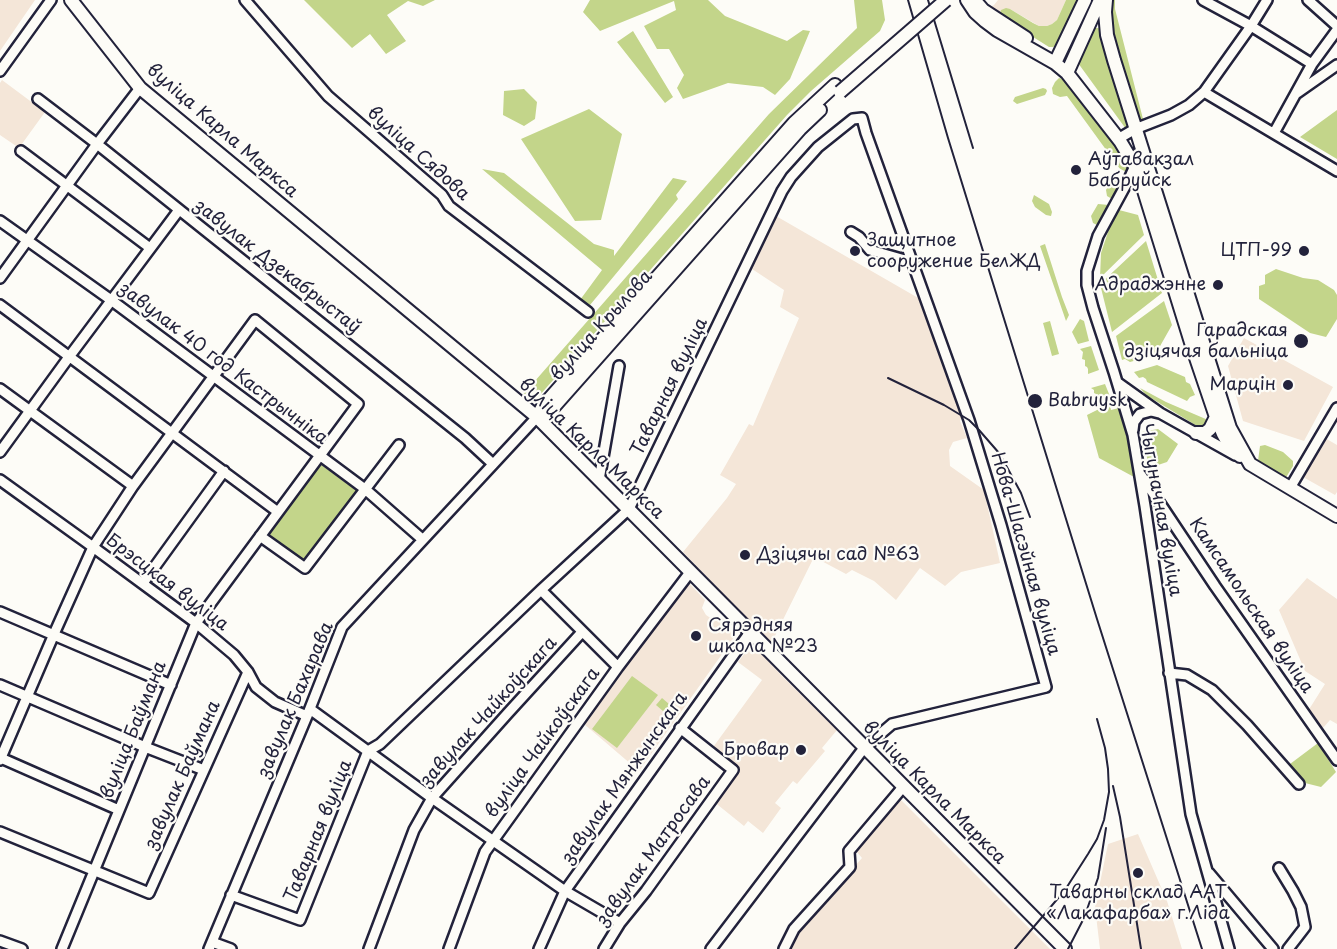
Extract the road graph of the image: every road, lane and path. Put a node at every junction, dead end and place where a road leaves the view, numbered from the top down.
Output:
1 (51, 0) edge
2 (71, 0) edge
3 (245, 0) edge
4 (933, 0) edge
5 (946, 0) edge
6 (967, 0) edge
7 (975, 0) edge
8 (1085, 0) edge
9 (1100, 0) edge
10 (1106, 0) edge
11 (1203, 0) edge
12 (1267, 0) edge
13 (1308, 0) edge
14 (1251, 26) junction
15 (1337, 28) edge
16 (1056, 60) junction
17 (1312, 64) junction
18 (1337, 65) edge
19 (1068, 70) junction
20 (0, 71) edge
21 (140, 88) junction
22 (837, 88) junction
23 (1204, 92) junction
24 (1295, 94) junction
25 (38, 99) dead end
26 (1274, 133) junction
27 (1126, 134) junction
28 (97, 144) junction
29 (21, 151) dead end
30 (1135, 166) junction
31 (1337, 171) edge
32 (67, 186) junction
33 (179, 210) junction
34 (0, 221) edge
35 (851, 232) dead end
36 (26, 240) junction
37 (150, 248) junction
38 (912, 262) junction
39 (0, 278) edge
40 (111, 300) junction
41 (0, 305) edge
42 (588, 312) dead end
43 (69, 357) junction
44 (619, 366) dead end
45 (213, 377) junction
46 (1118, 383) junction
47 (0, 388) edge
48 (1337, 408) edge
49 (29, 410) junction
50 (1160, 413) junction
51 (537, 417) junction
52 (1216, 417) junction
53 (972, 430) joint
54 (172, 433) junction
55 (1196, 433) junction
56 (1133, 435) junction
57 (399, 445) dead end
58 (0, 452) edge
59 (320, 456) junction
60 (493, 464) junction
61 (1250, 464) junction
62 (224, 471) junction
63 (1140, 473) junction
64 (0, 480) edge
65 (599, 480) junction
66 (133, 486) junction
67 (1290, 488) junction
68 (365, 489) junction
69 (1159, 500) junction
70 (1145, 506) junction
71 (629, 509) junction
72 (278, 512) junction
73 (1337, 516) edge
74 (260, 536) junction
75 (422, 539) junction
76 (93, 546) junction
77 (691, 571) junction
78 (143, 583) junction
79 (541, 590) junction
80 (0, 612) edge
81 (196, 624) junction
82 (582, 632) junction
83 (750, 632) junction
84 (54, 634) junction
85 (618, 668) junction
86 (248, 672) junction
87 (1169, 673) junction
88 (0, 685) edge
89 (171, 685) junction
90 (27, 696) junction
91 (309, 712) junction
92 (680, 729) junction
93 (145, 747) junction
94 (864, 748) junction
95 (368, 751) junction
96 (0, 759) edge
97 (1337, 760) edge
98 (204, 770) junction
99 (1299, 784) dead end
100 (903, 788) junction
101 (432, 798) junction
102 (119, 810) junction
103 (0, 832) edge
104 (493, 841) junction
105 (1279, 868) dead end
106 (94, 871) junction
107 (1207, 871) junction
108 (565, 891) junction
109 (231, 895) junction
110 (620, 924) junction
111 (0, 941) edge
112 (211, 946) edge
113 (22, 949) edge
114 (62, 949) edge
115 (231, 949) edge
116 (369, 949) edge
117 (448, 949) edge
118 (539, 949) edge
119 (604, 949) edge
120 (711, 949) edge
121 (784, 949) edge
122 (1065, 949) edge
123 (1229, 949) edge
124 (1273, 949) edge
125 (1288, 949) edge

1 - 20 street
2 - 21 main road, вуліца Карла Маркса
3 - 42 street, вуліца Сядова
4 - 22 main road, вуліца Крылова
5 - 22 main road, вуліца Крылова, bridge
6 - 16 main road
7 - 16 main road
8 - 16 main road
9 - 19 main road
10 - 27 main road
11 - 14 street
12 - 14 street
13 - 15 street
14 - 17 street
14 - 23 street
15 - 17 street
16 - 19 main road
17 - 24 street
18 - 24 street
19 - 27 main road
21 - 28 street
21 - 51 main road, вуліца Карла Маркса
22 - 51 main road, вуліца Крылова
23 - 26 street
23 - 27 street
24 - 26 street
25 - 28 street, завулак Дзекабрыстаў
26 - 31 street
27 - 30 main road
27 - 61 main road
28 - 32 street
28 - 33 street, завулак Дзекабрыстаў
29 - 32 street
30 - 46 street, Чыгуначная вуліца
30 - 52 main road
32 - 36 street
32 - 37 street
33 - 37 street
33 - 60 street, завулак Дзекабрыстаў
34 - 36 street, завулак 40 год Кастрычніка
35 - 38 street
36 - 39 street
36 - 40 street, завулак 40 год Кастрычніка
37 - 40 street
38 - 53 street, Таварная вуліца
38 - 71 street, Таварная вуліца
40 - 43 street
40 - 45 street, завулак 40 год Кастрычніка
41 - 43 street
43 - 49 street
43 - 54 street
44 - 65 street
45 - 54 street
45 - 59 street, завулак 40 год Кастрычніка
45 - 59 street, вуліца Баўмана
46 - 50 street
46 - 56 street, Чыгуначная вуліца
47 - 49 street
48 - 67 street
49 - 58 street
49 - 66 street
50 - 55 street
50 - 56 street
51 - 60 street, завулак Бахарава
51 - 65 main road, вуліца Карла Маркса
52 - 55 main road
52 - 61 main road
53 - 94 street, Нова-Шасэйная вуліца
54 - 62 street
54 - 66 street
55 - 61 street
56 - 63 street, Чыгуначная вуліца
57 - 68 street
59 - 68 street, завулак 40 год Кастрычніка
59 - 72 street, вуліца Баўмана
60 - 75 street, завулак Бахарава
61 - 67 main road
62 - 72 street
62 - 78 street
63 - 69 street, Камсамольская вуліца
63 - 70 street, Чыгуначная вуліца
64 - 76 street, Брэсцкая вуліца
65 - 71 main road, вуліца Карла Маркса
66 - 76 street
67 - 73 main road
68 - 74 street
68 - 75 street, завулак 40 год Кастрычніка
69 - 70 street
69 - 97 street, Камсамольская вуліца
70 - 87 street, Чыгуначная вуліца
71 - 77 main road, вуліца Карла Маркса
71 - 79 street, Таварная вуліца
72 - 74 street, вуліца Баўмана
74 - 81 street, вуліца Баўмана
75 - 91 street, завулак Бахарава
76 - 78 street, Брэсцкая вуліца
76 - 84 street
77 - 83 main road, вуліца Карла Маркса
77 - 85 street, вуліца Чайкоўскага
78 - 81 street, Брэсцкая вуліца
79 - 82 street
79 - 95 street, Таварная вуліца
80 - 84 street
81 - 86 street, Брэсцкая вуліца
81 - 89 street, вуліца Баўмана
82 - 85 street
82 - 101 street, завулак Чайкоўскага
83 - 92 street, завулак Мянжынскага
83 - 94 main road, вуліца Карла Маркса
84 - 89 street
84 - 90 street
85 - 104 street, вуліца Чайкоўскага
86 - 91 street, Брэсцкая вуліца
86 - 98 street, завулак Баўмана
87 - 99 street
87 - 107 street, Чыгуначная вуліца
88 - 90 street
89 - 93 street, вуліца Баўмана
90 - 93 street
90 - 96 street
91 - 95 street, Брэсцкая вуліца
91 - 109 street, завулак Бахарава
92 - 108 street, завулак Мянжынскага
92 - 110 street, завулак Матросава
93 - 98 street
93 - 102 street, вуліца Баўмана
94 - 100 main road, вуліца Карла Маркса
94 - 120 street
95 - 101 street, Брэсцкая вуліца
95 - 109 street, Таварная вуліца
96 - 102 street
98 - 106 street, завулак Баўмана
100 - 121 street
100 - 122 main road, вуліца Карла Маркса
101 - 104 street, Брэсцкая вуліца
101 - 116 street, завулак Чайкоўскага
102 - 106 street, вуліца Баўмана
103 - 106 street
104 - 108 street, Брэсцкая вуліца
104 - 117 street, вуліца Чайкоўскага
105 - 125 street
106 - 114 street, вуліца Баўмана
107 - 123 street, Чыгуначная вуліца
107 - 124 street, Чыгуначная вуліца
108 - 110 street, Брэсцкая вуліца
108 - 118 street, завулак Мянжынскага
109 - 112 street, завулак Бахарава
110 - 119 street, завулак Матросава
111 - 113 street
112 - 115 street

